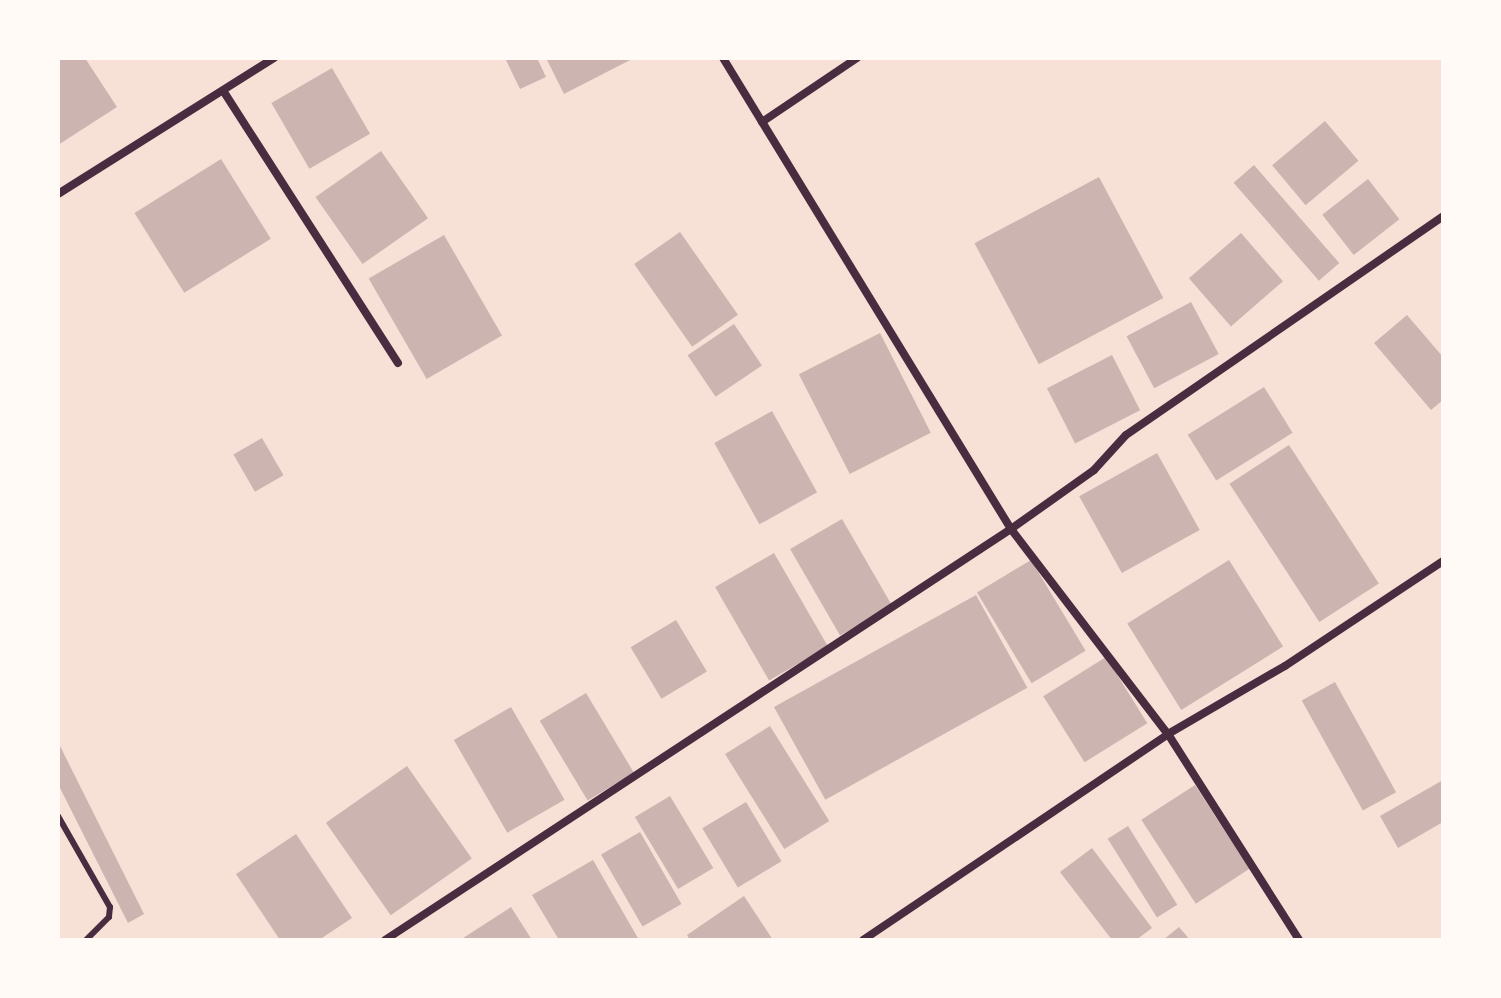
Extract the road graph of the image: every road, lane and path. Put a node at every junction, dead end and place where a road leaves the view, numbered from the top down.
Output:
1 (274, 58) edge
2 (723, 58) edge
3 (857, 58) edge
4 (224, 92) junction
5 (762, 122) junction
6 (58, 194) edge
7 (1443, 216) edge
8 (398, 363) dead end
9 (1011, 529) junction
10 (1443, 561) edge
11 (1168, 734) junction
12 (58, 816) edge
13 (86, 940) edge
14 (385, 940) edge
15 (863, 940) edge
16 (1299, 940) edge

1 - 4 street
2 - 5 street
3 - 5 street
4 - 6 street
4 - 8 street
5 - 9 street
7 - 9 street
9 - 11 street
9 - 14 street
10 - 11 street
11 - 15 street
11 - 16 street
12 - 13 lane

